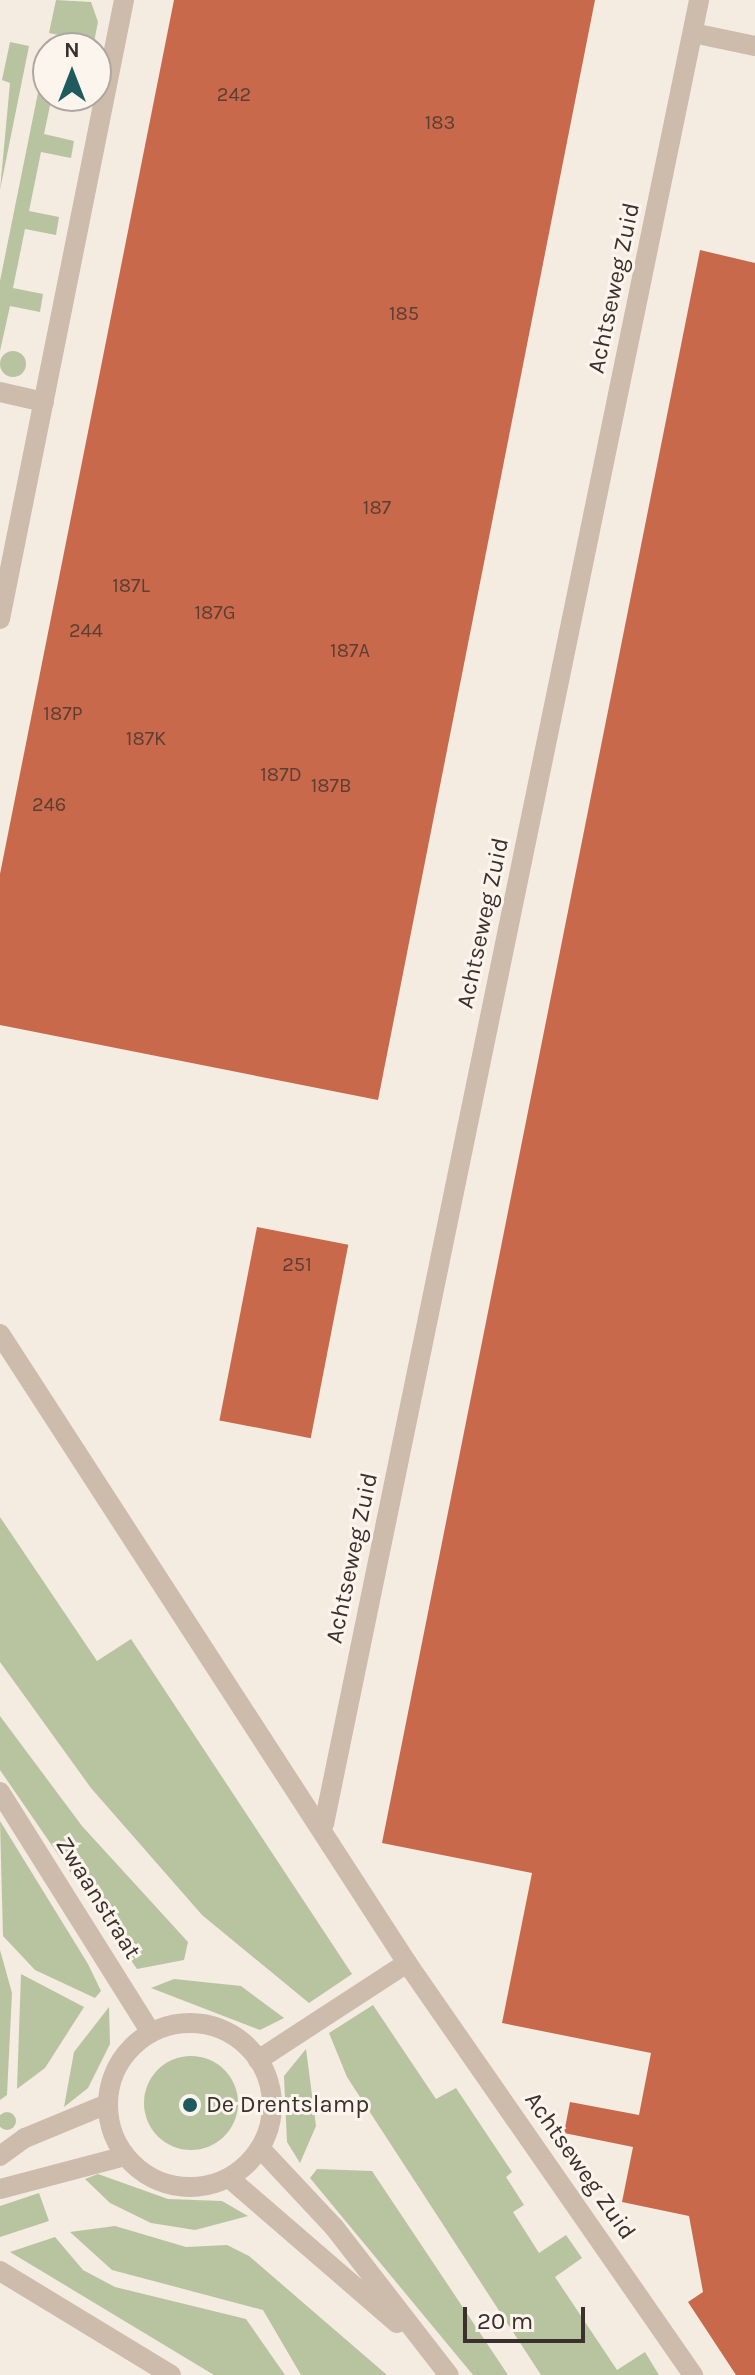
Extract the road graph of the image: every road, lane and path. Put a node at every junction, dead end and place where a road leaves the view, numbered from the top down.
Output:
1 (124, 0) edge
2 (699, 0) edge
3 (693, 33) junction
4 (755, 46) edge
5 (0, 392) edge
6 (44, 402) junction
7 (0, 619) edge
8 (0, 1334) edge
9 (0, 1792) edge
10 (324, 1824) junction
11 (407, 1963) junction
12 (151, 2033) junction
13 (258, 2060) junction
14 (107, 2104) junction
15 (260, 2148) junction
16 (0, 2156) edge
17 (125, 2156) junction
18 (229, 2178) junction
19 (0, 2189) edge
20 (0, 2271) edge
21 (419, 2340) junction
22 (171, 2375) edge
23 (449, 2375) edge
24 (693, 2375) edge

1 - 6 street
2 - 3 street, Achtseweg Zuid
3 - 4 street
3 - 10 street, Achtseweg Zuid
5 - 6 street
6 - 7 street
8 - 10 street, Achtseweg Zuid
9 - 12 street, Zwaanstraat
10 - 11 street, Achtseweg Zuid
11 - 13 street
11 - 24 street, Achtseweg Zuid
12 - 13 street
12 - 14 street
13 - 15 street
14 - 16 street
14 - 17 street
15 - 18 street
15 - 21 street
17 - 18 street
17 - 19 street
18 - 21 street
20 - 22 street
21 - 23 street

